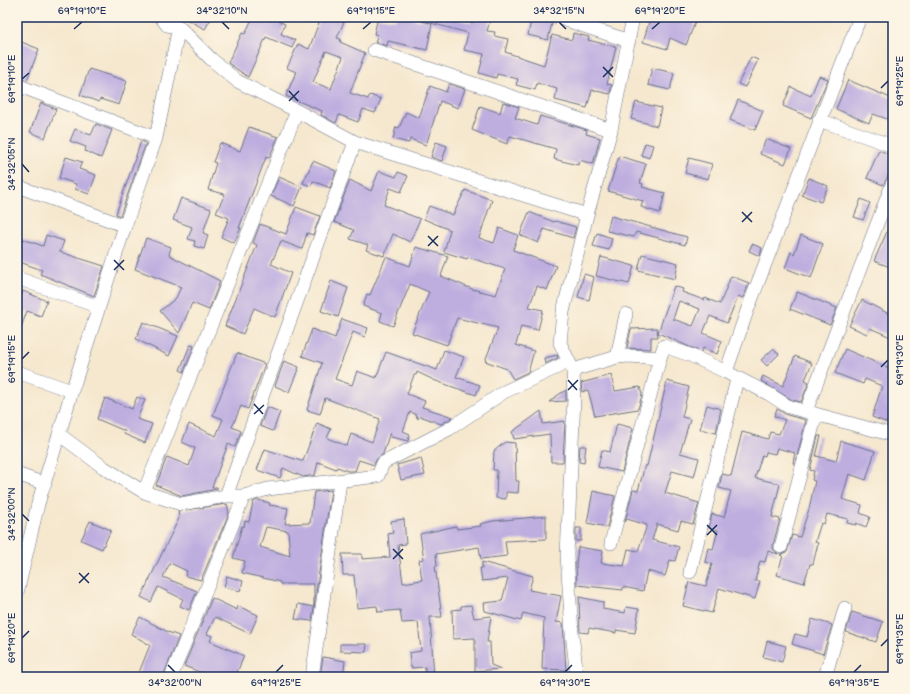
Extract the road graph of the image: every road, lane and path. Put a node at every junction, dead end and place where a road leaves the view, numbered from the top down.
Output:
1 (161, 17) edge
2 (557, 17) edge
3 (633, 17) edge
4 (860, 17) edge
5 (180, 27) junction
6 (629, 41) junction
7 (374, 50) dead end
8 (17, 85) edge
9 (297, 111) junction
10 (820, 120) junction
11 (611, 130) junction
12 (156, 138) junction
13 (355, 142) junction
14 (893, 146) edge
15 (893, 182) edge
16 (17, 186) edge
17 (587, 215) junction
18 (125, 226) junction
19 (17, 278) edge
20 (99, 307) junction
21 (626, 314) dead end
22 (617, 357) junction
23 (660, 358) junction
24 (571, 366) junction
25 (17, 372) edge
26 (726, 372) junction
27 (737, 379) junction
28 (72, 391) junction
29 (811, 413) junction
30 (60, 435) junction
31 (893, 435) edge
32 (17, 474) edge
33 (340, 482) junction
34 (45, 484) junction
35 (144, 492) junction
36 (226, 496) junction
37 (244, 496) junction
38 (611, 543) dead end
39 (781, 547) dead end
40 (690, 572) dead end
41 (17, 591) edge
42 (845, 608) dead end
43 (171, 677) edge
44 (312, 677) edge
45 (577, 677) edge
46 (825, 677) edge

1 - 5 street
2 - 6 street
3 - 6 street
4 - 10 street
5 - 9 street
5 - 12 street
6 - 11 street
7 - 11 street
8 - 12 street
9 - 13 street
9 - 35 street
10 - 14 street
10 - 26 street
11 - 17 street
12 - 18 street
13 - 17 street
13 - 36 street
15 - 29 street
16 - 18 street
17 - 24 street
18 - 20 street
19 - 20 street
20 - 28 street
21 - 22 street
22 - 23 street
22 - 24 street
23 - 26 street
23 - 38 street
24 - 33 street
24 - 45 street
25 - 28 street
26 - 27 street
27 - 29 street
27 - 40 street
28 - 30 street
29 - 31 street
29 - 39 street
30 - 34 street
30 - 35 street
32 - 34 street
33 - 37 street
33 - 44 street
34 - 41 street
35 - 36 street
36 - 37 street
37 - 43 street
42 - 46 street

